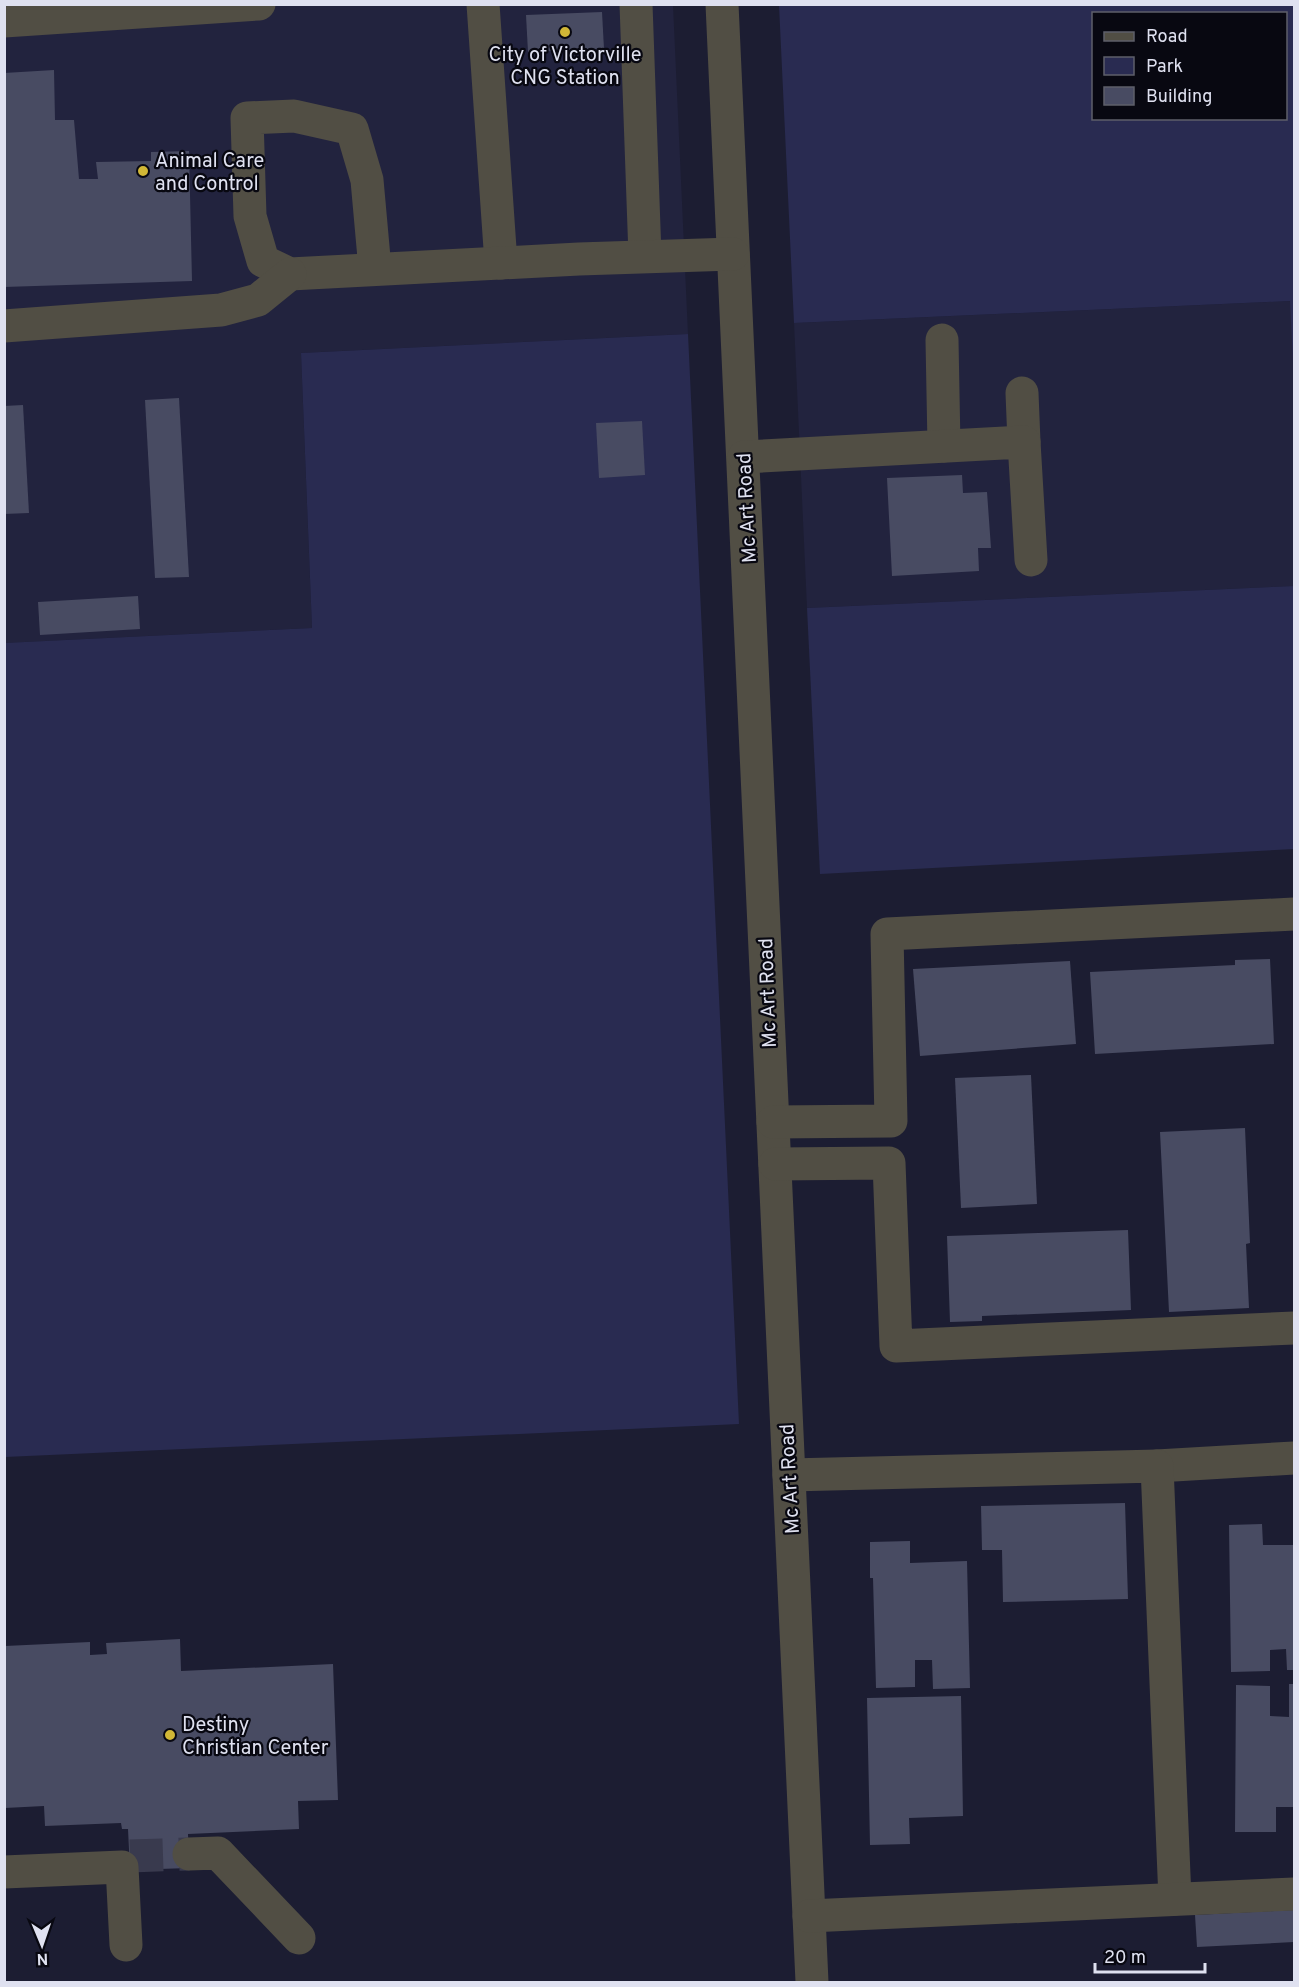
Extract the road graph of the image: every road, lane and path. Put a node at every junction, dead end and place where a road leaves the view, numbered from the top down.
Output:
1 (259, 4) edge
2 (483, 4) edge
3 (636, 4) edge
4 (722, 4) edge
5 (4, 21) edge
6 (734, 254) junction
7 (645, 256) junction
8 (501, 263) junction
9 (375, 270) junction
10 (290, 274) junction
11 (4, 326) edge
12 (942, 340) dead end
13 (1022, 393) dead end
14 (1024, 442) junction
15 (944, 446) junction
16 (744, 457) junction
17 (1032, 560) dead end
18 (1294, 914) edge
19 (773, 1122) junction
20 (775, 1164) junction
21 (1294, 1328) edge
22 (1294, 1458) edge
23 (1157, 1466) junction
24 (789, 1475) junction
25 (189, 1854) tunnel mouth
26 (4, 1872) edge
27 (1294, 1894) edge
28 (1175, 1899) junction
29 (809, 1916) junction
30 (299, 1938) dead end
31 (126, 1946) dead end
32 (812, 1983) edge

1 - 5 street
2 - 8 street
3 - 7 street
4 - 6 street, Mc Art Road
6 - 7 street
6 - 16 street, Mc Art Road
7 - 8 street
8 - 9 street
9 - 10 street
9 - 10 street
10 - 11 street
12 - 15 street
13 - 14 street
14 - 15 street
14 - 17 street
15 - 16 street
16 - 19 street, Mc Art Road
18 - 19 street
19 - 20 street, Mc Art Road
20 - 21 street
20 - 24 street, Mc Art Road
22 - 23 street
23 - 24 street
23 - 28 street
24 - 29 street, Mc Art Road
25 - 30 street
26 - 31 street
27 - 28 street
28 - 29 street
29 - 32 street, Mc Art Road

